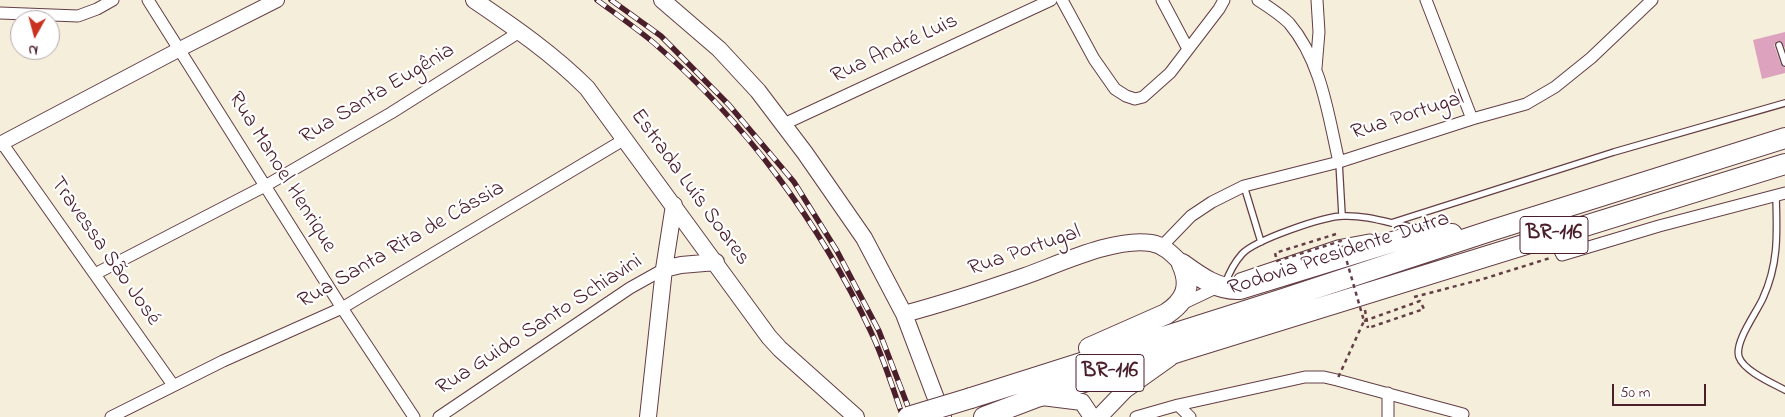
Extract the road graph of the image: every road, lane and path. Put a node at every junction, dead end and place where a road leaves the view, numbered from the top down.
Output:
1 (113, 0) edge
2 (148, 0) edge
3 (277, 0) edge
4 (474, 0) edge
5 (662, 0) edge
6 (1051, 0) edge
7 (1062, 0) edge
8 (1162, 0) edge
9 (1224, 0) edge
10 (1258, 0) edge
11 (1317, 0) edge
12 (1426, 0) edge
13 (1652, 0) edge
14 (0, 13) edge
15 (521, 32) junction
16 (1779, 45) dead end
17 (180, 49) junction
18 (1188, 49) junction
19 (1785, 63) edge
20 (1316, 68) junction
21 (1785, 103) edge
22 (1472, 119) junction
23 (784, 124) junction
24 (1785, 138) edge
25 (625, 139) junction
26 (1, 143) edge
27 (1339, 162) junction
28 (1785, 164) edge
29 (1743, 178) junction
30 (265, 186) junction
31 (1244, 186) junction
32 (1780, 194) edge
33 (674, 205) junction
34 (1342, 215) junction
35 (1390, 223) junction
36 (1425, 229) junction
37 (1493, 230) junction
38 (1336, 234) dead end
39 (1261, 242) junction
40 (1162, 246) junction
41 (1558, 249) junction
42 (716, 262) junction
43 (1182, 264) junction
44 (664, 269) junction
45 (94, 274) junction
46 (1222, 285) junction
47 (1411, 298) dead end
48 (1365, 301) junction
49 (1176, 307) junction
50 (342, 308) junction
51 (904, 314) junction
52 (1364, 321) junction
53 (1184, 350) junction
54 (1052, 372) junction
55 (1337, 380) junction
56 (173, 385) junction
57 (1785, 390) edge
58 (1388, 393) junction
59 (1037, 397) junction
60 (1178, 405) junction
61 (1463, 414) dead end
62 (111, 417) edge
63 (414, 417) edge
64 (439, 417) edge
65 (648, 417) edge
66 (856, 417) edge
67 (908, 417) edge
68 (943, 417) edge
69 (984, 417) edge
70 (1092, 417) edge
71 (1098, 417) edge
72 (1136, 417) edge
73 (1190, 417) edge
74 (1388, 417) edge

1 - 14 street
2 - 17 street, Rua Manoel Henrique
3 - 17 street
4 - 15 main road, Estrada Luís Soares
5 - 23 main road
6 - 23 street, Rua André Luis
7 - 18 street
8 - 18 street
9 - 18 street
10 - 20 street
11 - 20 street
12 - 22 street
13 - 22 street, Rua Portugal
15 - 25 main road, Estrada Luís Soares
15 - 30 street, Rua Santa Eugênia
16 - 19 lane
17 - 26 street
17 - 30 street, Rua Manoel Henrique
20 - 27 street
21 - 35 lane
22 - 27 street, Rua Portugal
23 - 51 main road
24 - 37 highway, Rodovia Presidente Dutra / BR-116
25 - 33 main road, Estrada Luís Soares
25 - 50 street, Rua Santa Rita de Cássia
26 - 45 street, Travessa São José
27 - 31 street, Rua Portugal
27 - 34 lane
28 - 29 highway, Rodovia Presidente Dutra / BR-116
29 - 41 highway
29 - 48 highway, Rodovia Presidente Dutra / BR-116
30 - 45 street, Rua Santa Eugênia
30 - 50 street, Rua Manoel Henrique
31 - 39 lane
31 - 40 street, Rua Portugal
32 - 41 street
32 - 57 lane
33 - 42 main road, Estrada Luís Soares
33 - 44 main road
34 - 35 lane
34 - 39 lane
35 - 36 lane
36 - 37 street
36 - 46 street
37 - 46 highway
37 - 54 highway, Rodovia Presidente Dutra / BR-116
38 - 52 path, bridge
39 - 46 lane
40 - 43 main road
40 - 51 main road, Rua Portugal
41 - 47 path
41 - 48 highway
42 - 44 main road
42 - 66 main road, Estrada Luís Soares
43 - 46 highway
43 - 49 highway
44 - 64 street, Rua Guido Santo Schiavini
44 - 65 main road
45 - 56 street, Travessa São José
46 - 49 street
48 - 52 path, bridge
48 - 53 highway, Rodovia Presidente Dutra / BR-116
49 - 54 highway
50 - 56 street, Rua Santa Rita de Cássia
50 - 63 street, Rua Manoel Henrique
51 - 68 main road
52 - 55 path, bridge
53 - 59 highway, Rodovia Presidente Dutra / BR-116
53 - 71 main road
54 - 67 highway, Rodovia Presidente Dutra / BR-116, bridge
55 - 58 street
55 - 60 street
56 - 62 street, Rua Santa Rita de Cássia
58 - 61 street
58 - 74 street
59 - 69 highway, Rodovia Presidente Dutra / BR-116
59 - 70 main road
60 - 72 street
60 - 73 street

